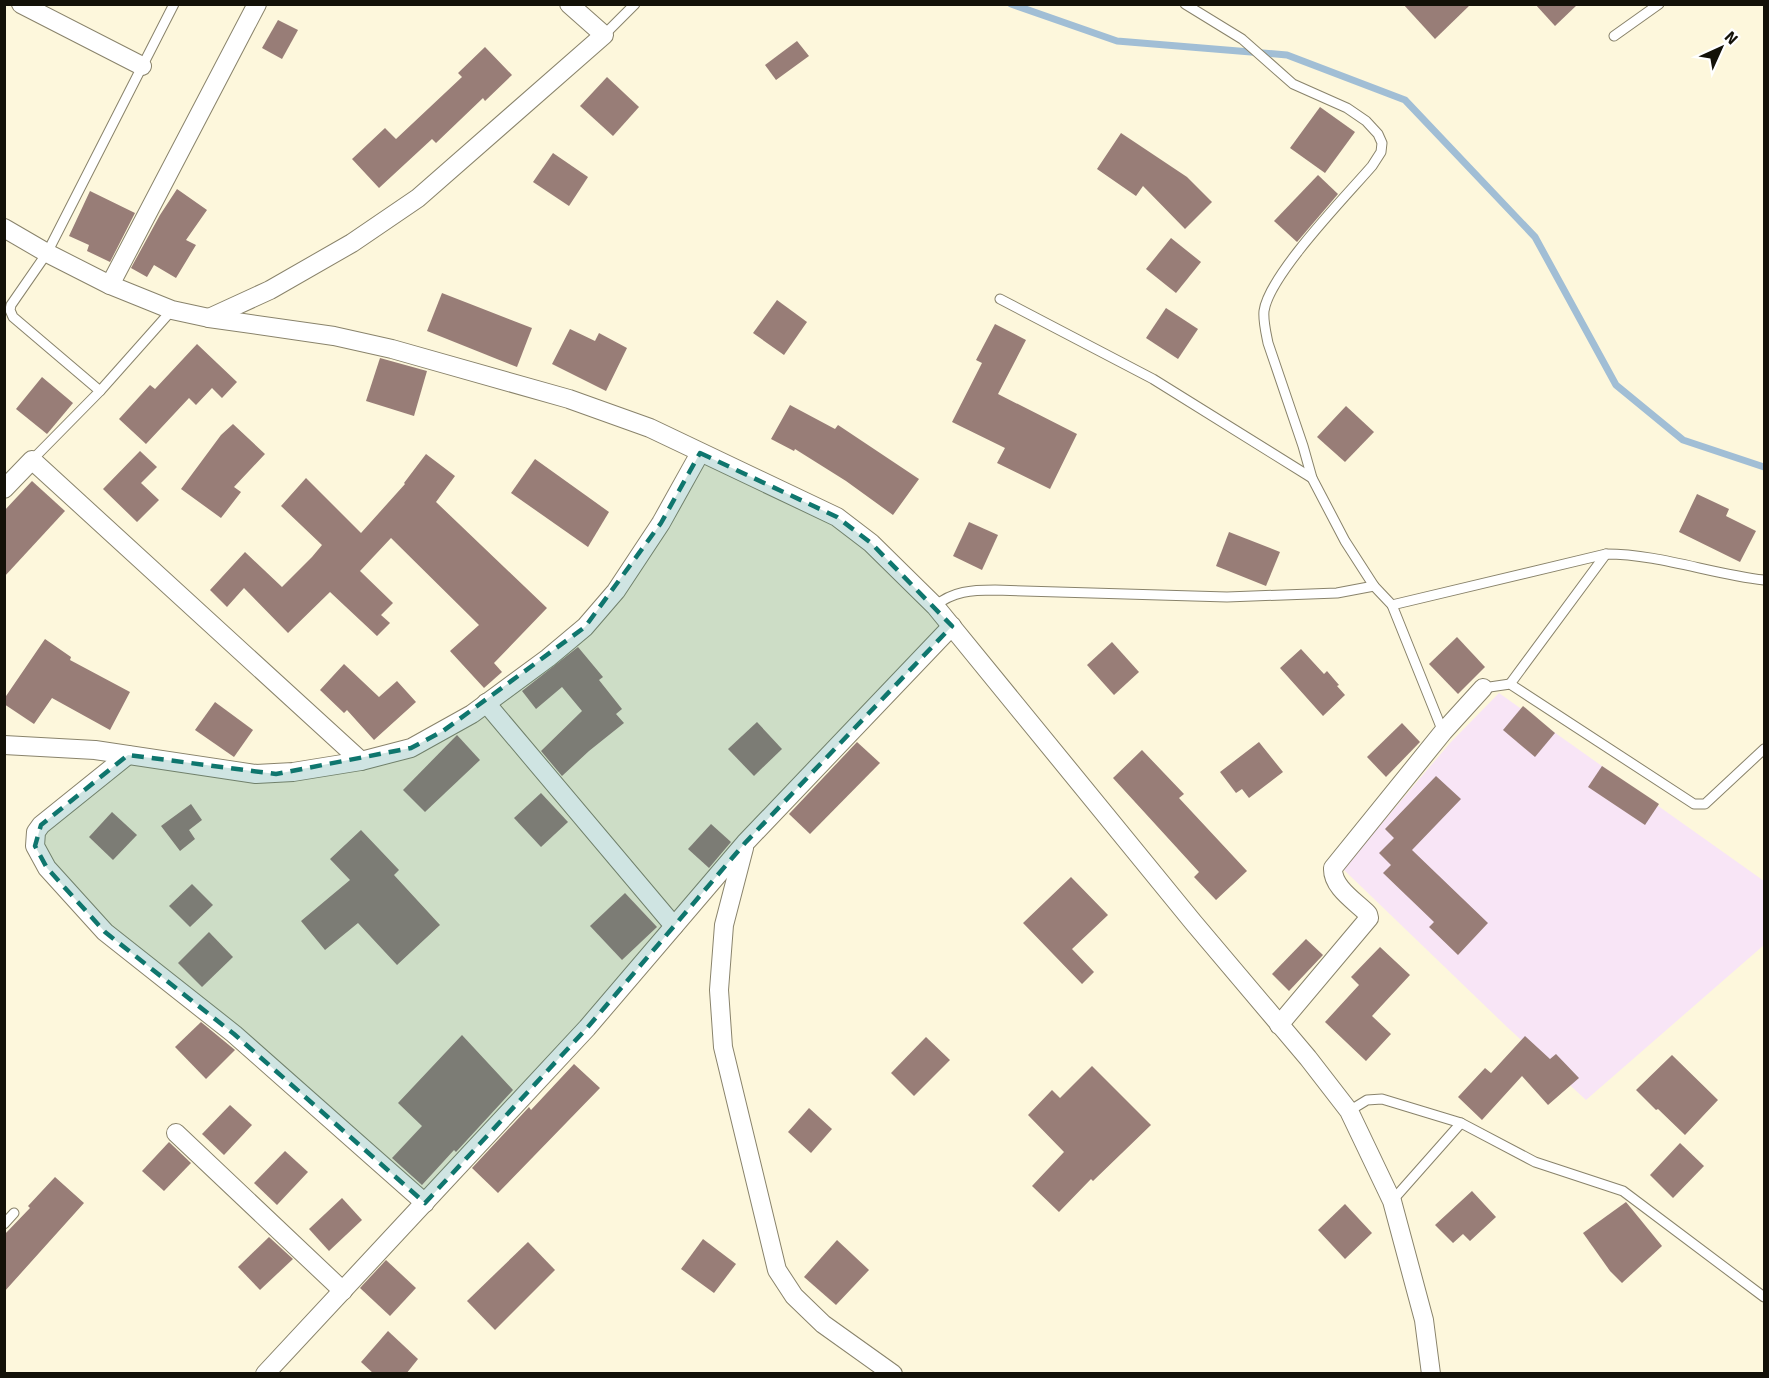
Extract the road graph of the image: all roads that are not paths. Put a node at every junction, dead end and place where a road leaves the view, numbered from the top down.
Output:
1 (21, 4) edge
2 (174, 4) edge
3 (257, 4) edge
4 (569, 4) edge
5 (635, 4) edge
6 (1185, 4) edge
7 (1659, 4) edge
8 (604, 35) junction
9 (1614, 36) dead end
10 (142, 66) junction
11 (4, 228) edge
12 (47, 253) junction
13 (110, 285) junction
14 (1000, 299) dead end
15 (172, 310) junction
16 (209, 318) junction
17 (100, 391) junction
18 (700, 453) junction
19 (32, 460) junction
20 (1312, 478) junction
21 (4, 489) edge
22 (1606, 554) junction
23 (1764, 580) edge
24 (1374, 586) junction
25 (1392, 605) junction
26 (935, 606) junction
27 (952, 626) junction
28 (1510, 684) junction
29 (1483, 688) joint
30 (486, 703) junction
31 (1443, 732) junction
32 (4, 745) edge
33 (1764, 749) edge
34 (129, 755) junction
35 (362, 760) junction
36 (745, 843) junction
37 (674, 926) junction
38 (1279, 1025) junction
39 (1349, 1112) junction
40 (1461, 1123) junction
41 (176, 1133) dead end
42 (1392, 1201) junction
43 (425, 1203) junction
44 (14, 1214) dead end
45 (4, 1224) edge
46 (343, 1291) junction
47 (1764, 1297) edge
48 (265, 1374) edge
49 (893, 1374) edge
50 (1431, 1374) edge

1 - 10 street
2 - 10 lane
3 - 13 street
4 - 8 street
5 - 8 lane
6 - 20 lane
7 - 9 lane
8 - 16 street
10 - 12 lane
11 - 12 street
12 - 13 street
12 - 17 lane
13 - 15 street
14 - 20 lane
15 - 16 street
15 - 17 lane
16 - 18 street
17 - 19 lane
18 - 26 street
18 - 30 street
19 - 21 street
19 - 35 street
20 - 24 lane
22 - 23 lane
22 - 25 lane
22 - 28 lane
24 - 25 lane
24 - 26 lane
25 - 31 lane
26 - 27 street
27 - 36 street
27 - 38 street
28 - 29 lane
28 - 33 lane
29 - 31 street
30 - 35 street
30 - 37 street
31 - 38 street
32 - 34 street
34 - 35 street
34 - 43 street
36 - 37 street
36 - 49 street
37 - 43 street
38 - 39 street
39 - 40 lane
39 - 42 street
40 - 42 lane
40 - 47 lane
41 - 46 street
42 - 50 street
43 - 46 street
44 - 45 lane
46 - 48 street

